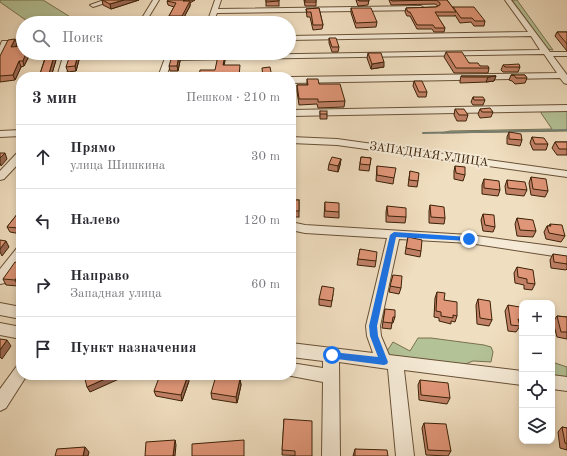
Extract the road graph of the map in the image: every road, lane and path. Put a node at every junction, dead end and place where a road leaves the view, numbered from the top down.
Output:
1 (111, 0) edge
2 (156, 0) edge
3 (218, 0) edge
4 (508, 0) edge
5 (93, 5) dead end
6 (427, 8) edge
7 (214, 11) junction
8 (146, 16) edge
9 (212, 16) edge
10 (533, 34) junction
11 (296, 38) edge
12 (5, 43) edge
13 (547, 53) junction
14 (0, 54) edge
15 (567, 54) edge
16 (296, 56) edge
17 (66, 60) edge
18 (168, 60) edge
19 (62, 72) edge
20 (164, 72) edge
21 (564, 78) edge
22 (296, 80) edge
23 (567, 108) edge
24 (296, 113) edge
25 (16, 133) edge
26 (0, 134) edge
27 (296, 140) edge
28 (16, 160) edge
29 (567, 174) edge
30 (0, 177) edge
31 (296, 227) edge
32 (394, 235) junction
33 (567, 253) edge
34 (16, 258) edge
35 (0, 279) edge
36 (0, 309) edge
37 (16, 312) edge
38 (0, 329) edge
39 (16, 332) edge
40 (296, 351) edge
41 (332, 355) junction
42 (390, 362) junction
43 (296, 371) edge
44 (332, 376) junction
45 (519, 378) edge
46 (16, 379) edge
47 (555, 382) edge
48 (567, 384) edge
49 (0, 403) edge
50 (331, 456) edge
51 (405, 456) edge

1 - 5 street
2 - 8 street
3 - 7 street
4 - 10 street
6 - 7 street
7 - 9 street
10 - 11 street
10 - 13 street
12 - 14 street
13 - 15 street
13 - 16 street
13 - 21 street
17 - 19 street
18 - 20 street
21 - 22 street
23 - 24 street
25 - 26 street
27 - 29 street, ЗАПАДНАЯ УЛИЦА
28 - 30 street
31 - 32 street
32 - 33 street
32 - 42 street
34 - 35 street
36 - 37 street
38 - 39 street
40 - 41 street
41 - 42 street
41 - 44 street
42 - 45 street
42 - 51 street
43 - 44 street
44 - 50 street
46 - 49 street
47 - 48 street

